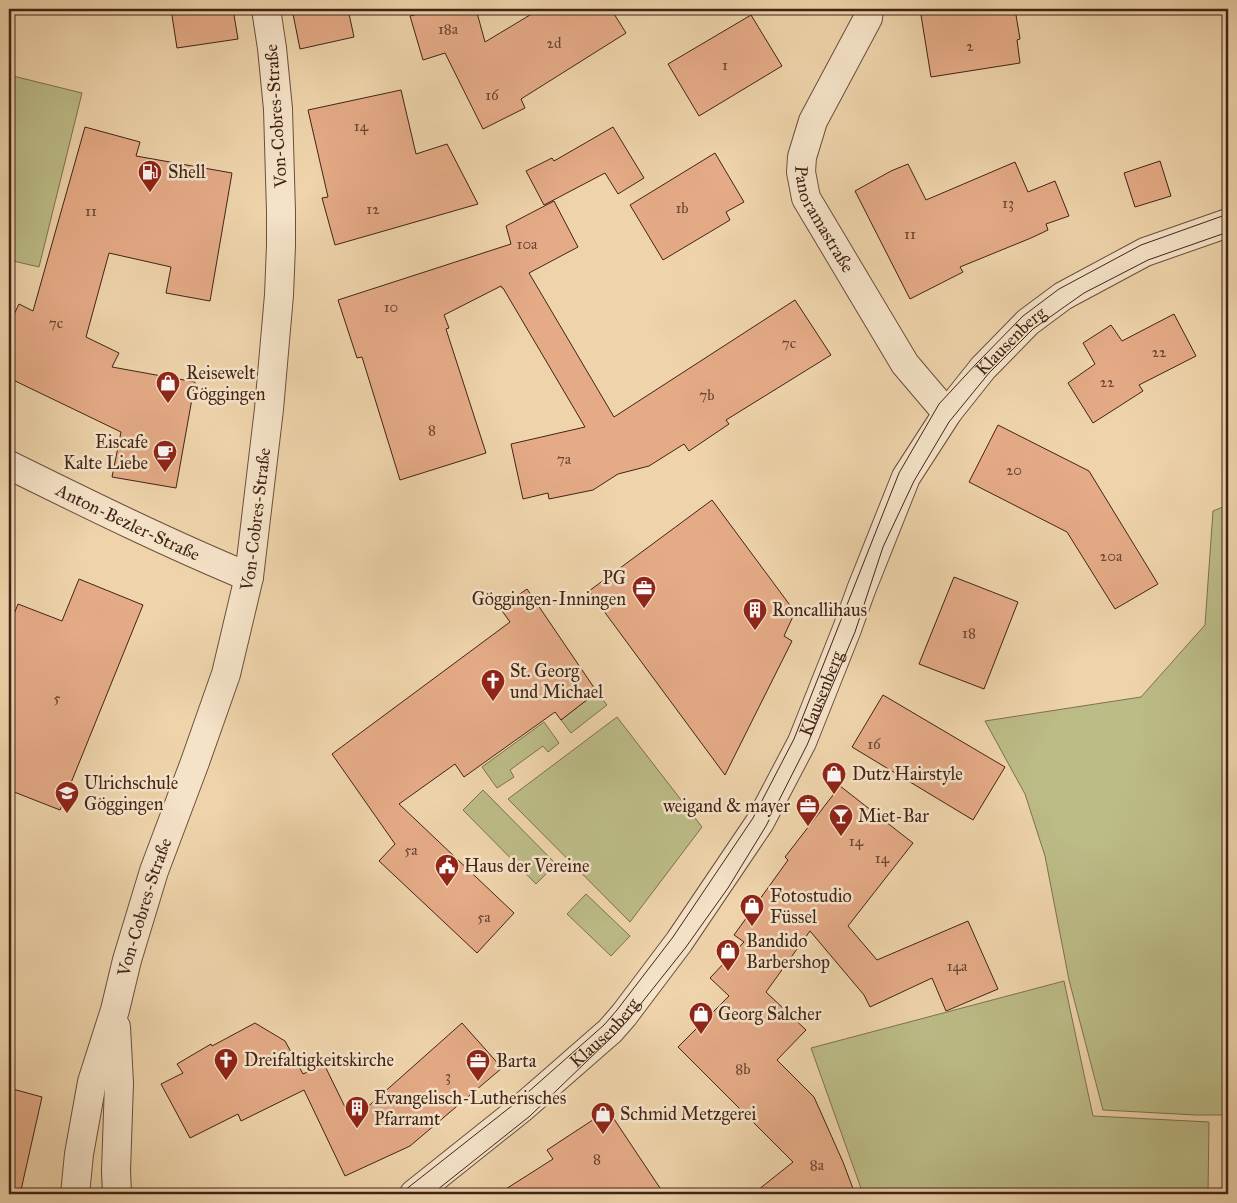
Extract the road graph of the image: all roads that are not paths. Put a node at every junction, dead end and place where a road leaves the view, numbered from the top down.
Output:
1 (266, 9) edge
2 (870, 9) edge
3 (1228, 223) edge
4 (948, 412) junction
5 (9, 465) edge
6 (249, 577) junction
7 (115, 1010) junction
8 (75, 1194) edge
9 (117, 1194) edge
10 (414, 1194) edge

1 - 6 street, Von-Cobres-Straße
2 - 4 street, Panoramastraße
3 - 4 street, Klausenberg
4 - 10 street, Klausenberg
5 - 6 street, Anton-Bezler-Straße
6 - 7 street, Von-Cobres-Straße
7 - 8 street, Von-Cobres-Straße
7 - 9 street, Von-Cobres-Straße

